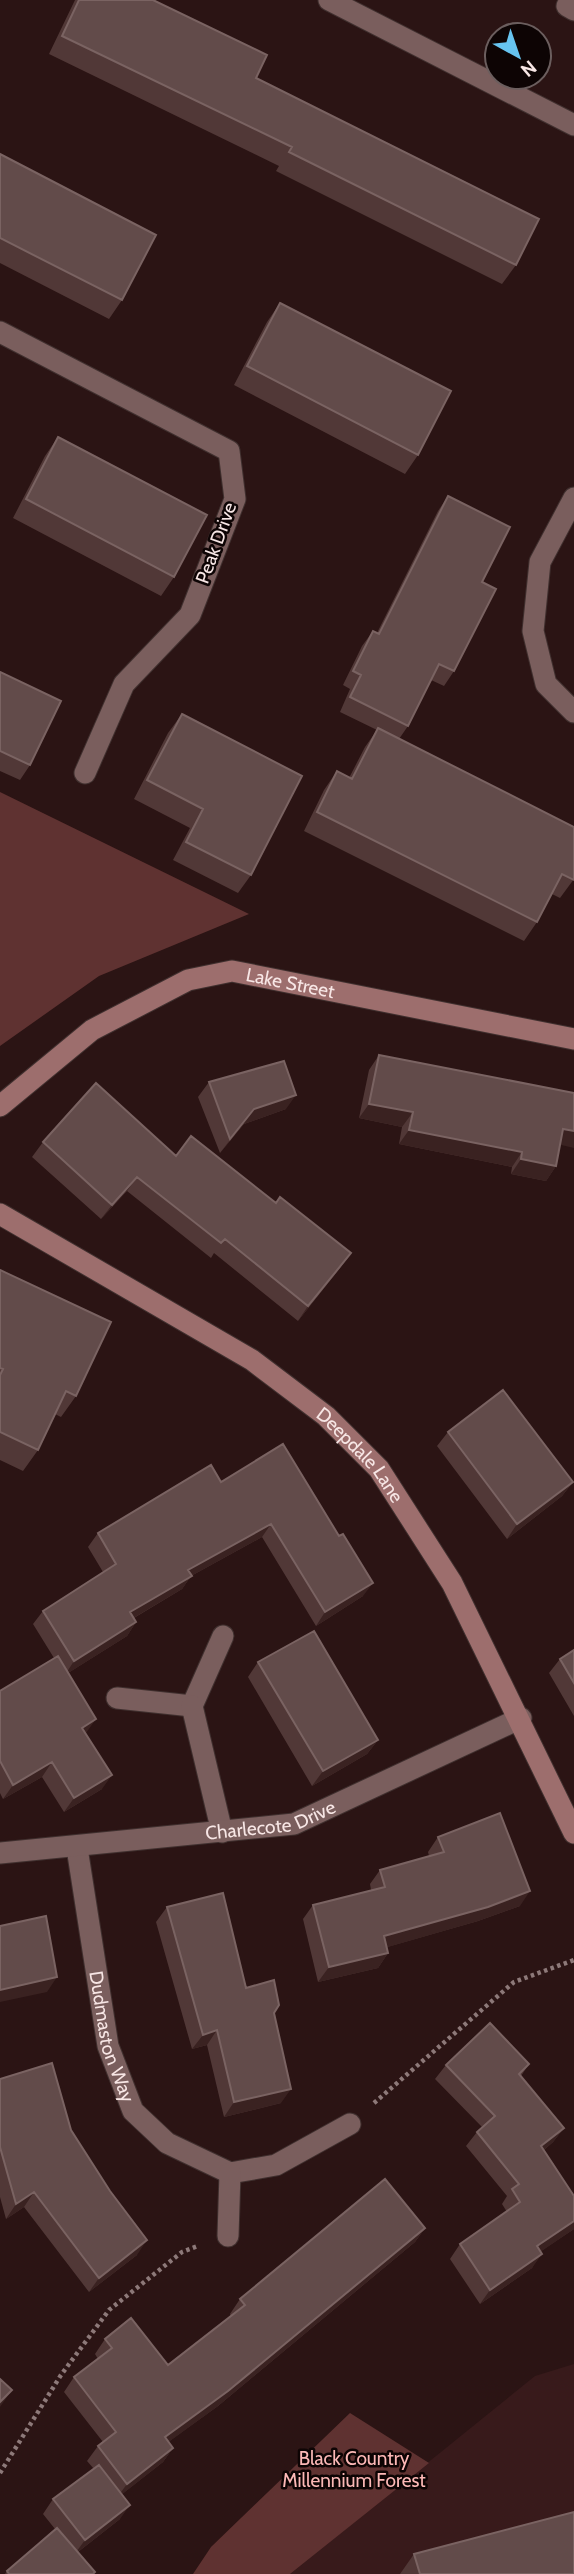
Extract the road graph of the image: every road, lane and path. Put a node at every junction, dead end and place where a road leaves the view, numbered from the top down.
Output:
1 (329, 0) edge
2 (574, 125) edge
3 (0, 332) edge
4 (574, 498) edge
5 (574, 712) edge
6 (85, 773) dead end
7 (574, 1039) edge
8 (0, 1105) edge
9 (0, 1214) edge
10 (223, 1636) dead end
11 (117, 1698) dead end
12 (192, 1706) junction
13 (521, 1718) junction
14 (222, 1832) junction
15 (574, 1833) edge
16 (77, 1847) junction
17 (0, 1853) edge
18 (574, 1960) edge
19 (350, 2124) joint
20 (230, 2173) junction
21 (228, 2236) joint
22 (0, 2473) edge

1 - 2 street
3 - 6 street, Peak Drive
4 - 5 street
7 - 8 street, Lake Street
9 - 13 street, Deepdale Lane
10 - 12 street
11 - 12 street
12 - 14 street
13 - 14 street, Charlecote Drive
13 - 15 street, Deepdale Lane
14 - 16 street, Charlecote Drive
16 - 17 street, Charlecote Drive
16 - 20 street, Dudmaston Way
18 - 19 path
19 - 20 street
20 - 21 street
21 - 22 path

